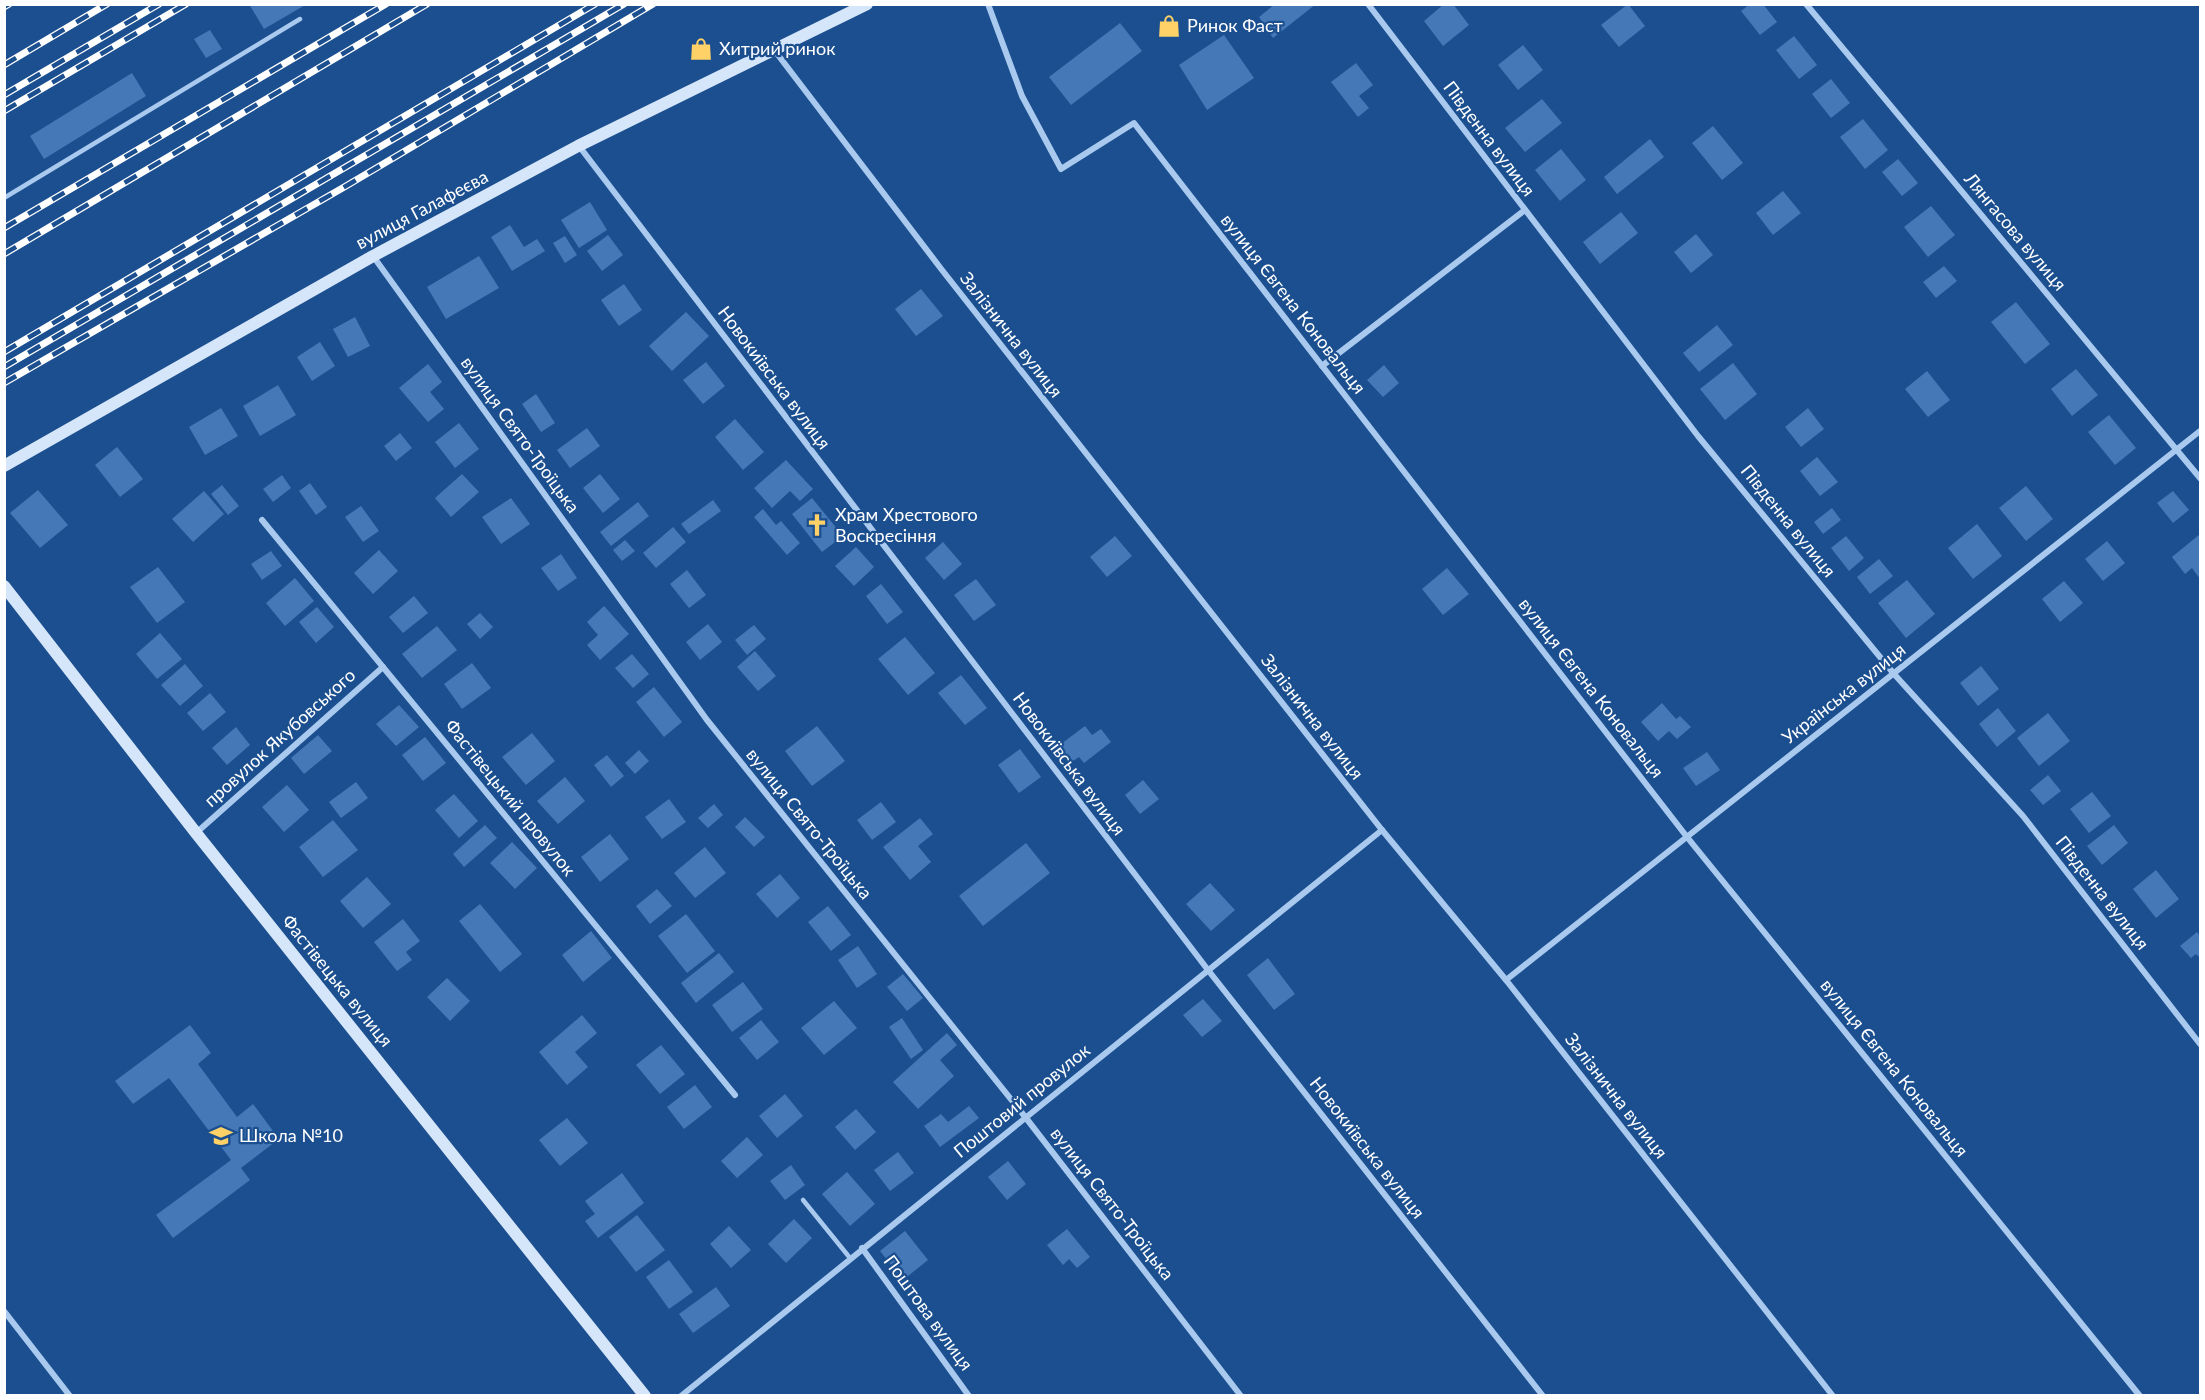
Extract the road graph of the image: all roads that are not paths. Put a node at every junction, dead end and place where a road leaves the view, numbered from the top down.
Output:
1 (867, 4) edge
2 (988, 4) edge
3 (1368, 4) edge
4 (1806, 4) edge
5 (300, 19) dead end
6 (775, 51) junction
7 (578, 146) junction
8 (4, 198) edge
9 (1525, 210) junction
10 (373, 256) junction
11 (1322, 366) junction
12 (2200, 431) edge
13 (2177, 450) junction
14 (4, 466) edge
15 (2200, 478) edge
16 (262, 520) dead end
17 (4, 586) edge
18 (383, 667) junction
19 (1894, 674) junction
20 (1382, 830) junction
21 (196, 833) junction
22 (1687, 837) junction
23 (1208, 970) junction
24 (1506, 980) junction
25 (2200, 1044) edge
26 (735, 1095) dead end
27 (1026, 1118) junction
28 (803, 1200) dead end
29 (862, 1248) junction
30 (850, 1258) junction
31 (4, 1311) edge
32 (70, 1395) edge
33 (645, 1395) edge
34 (681, 1395) edge
35 (969, 1395) edge
36 (1241, 1395) edge
37 (1543, 1395) edge
38 (1833, 1395) edge
39 (2140, 1395) edge

1 - 6 main road, вулиця Галафеєва
2 - 11 street, вулиця Євгена Коновальця
3 - 9 street, Південна вулиця
4 - 13 street, Лянгасова вулиця
5 - 8 lane
6 - 7 main road, вулиця Галафеєва
6 - 20 street, Залізнична вулиця
7 - 10 main road, вулиця Галафеєва
7 - 23 street, Новокиївська вулиця
9 - 11 street
9 - 19 street, Південна вулиця
10 - 14 main road, вулиця Галафеєва
10 - 27 street, вулиця Свято-Троїцька
11 - 22 street, вулиця Євгена Коновальця
12 - 13 street, Українська вулиця
13 - 15 street, Лянгасова вулиця
13 - 19 street, Українська вулиця
16 - 18 street, Фастівецький провулок
17 - 21 main road, Фастівецька вулиця
18 - 21 street, провулок Якубовського
18 - 26 street, Фастівецький провулок
19 - 22 street, Українська вулиця
19 - 25 street, Південна вулиця
20 - 23 street, Поштовий провулок
20 - 24 street, Залізнична вулиця
21 - 33 main road, Фастівецька вулиця
22 - 24 street, Українська вулиця
22 - 39 street, вулиця Євгена Коновальця
23 - 27 street, Поштовий провулок
23 - 37 street, Новокиївська вулиця
24 - 38 street, Залізнична вулиця
27 - 29 street, Поштовий провулок
27 - 36 street, вулиця Свято-Троїцька
28 - 30 lane
29 - 30 street, Поштовий провулок
29 - 35 street, Поштова вулиця
30 - 34 street, Поштовий провулок
31 - 32 street

